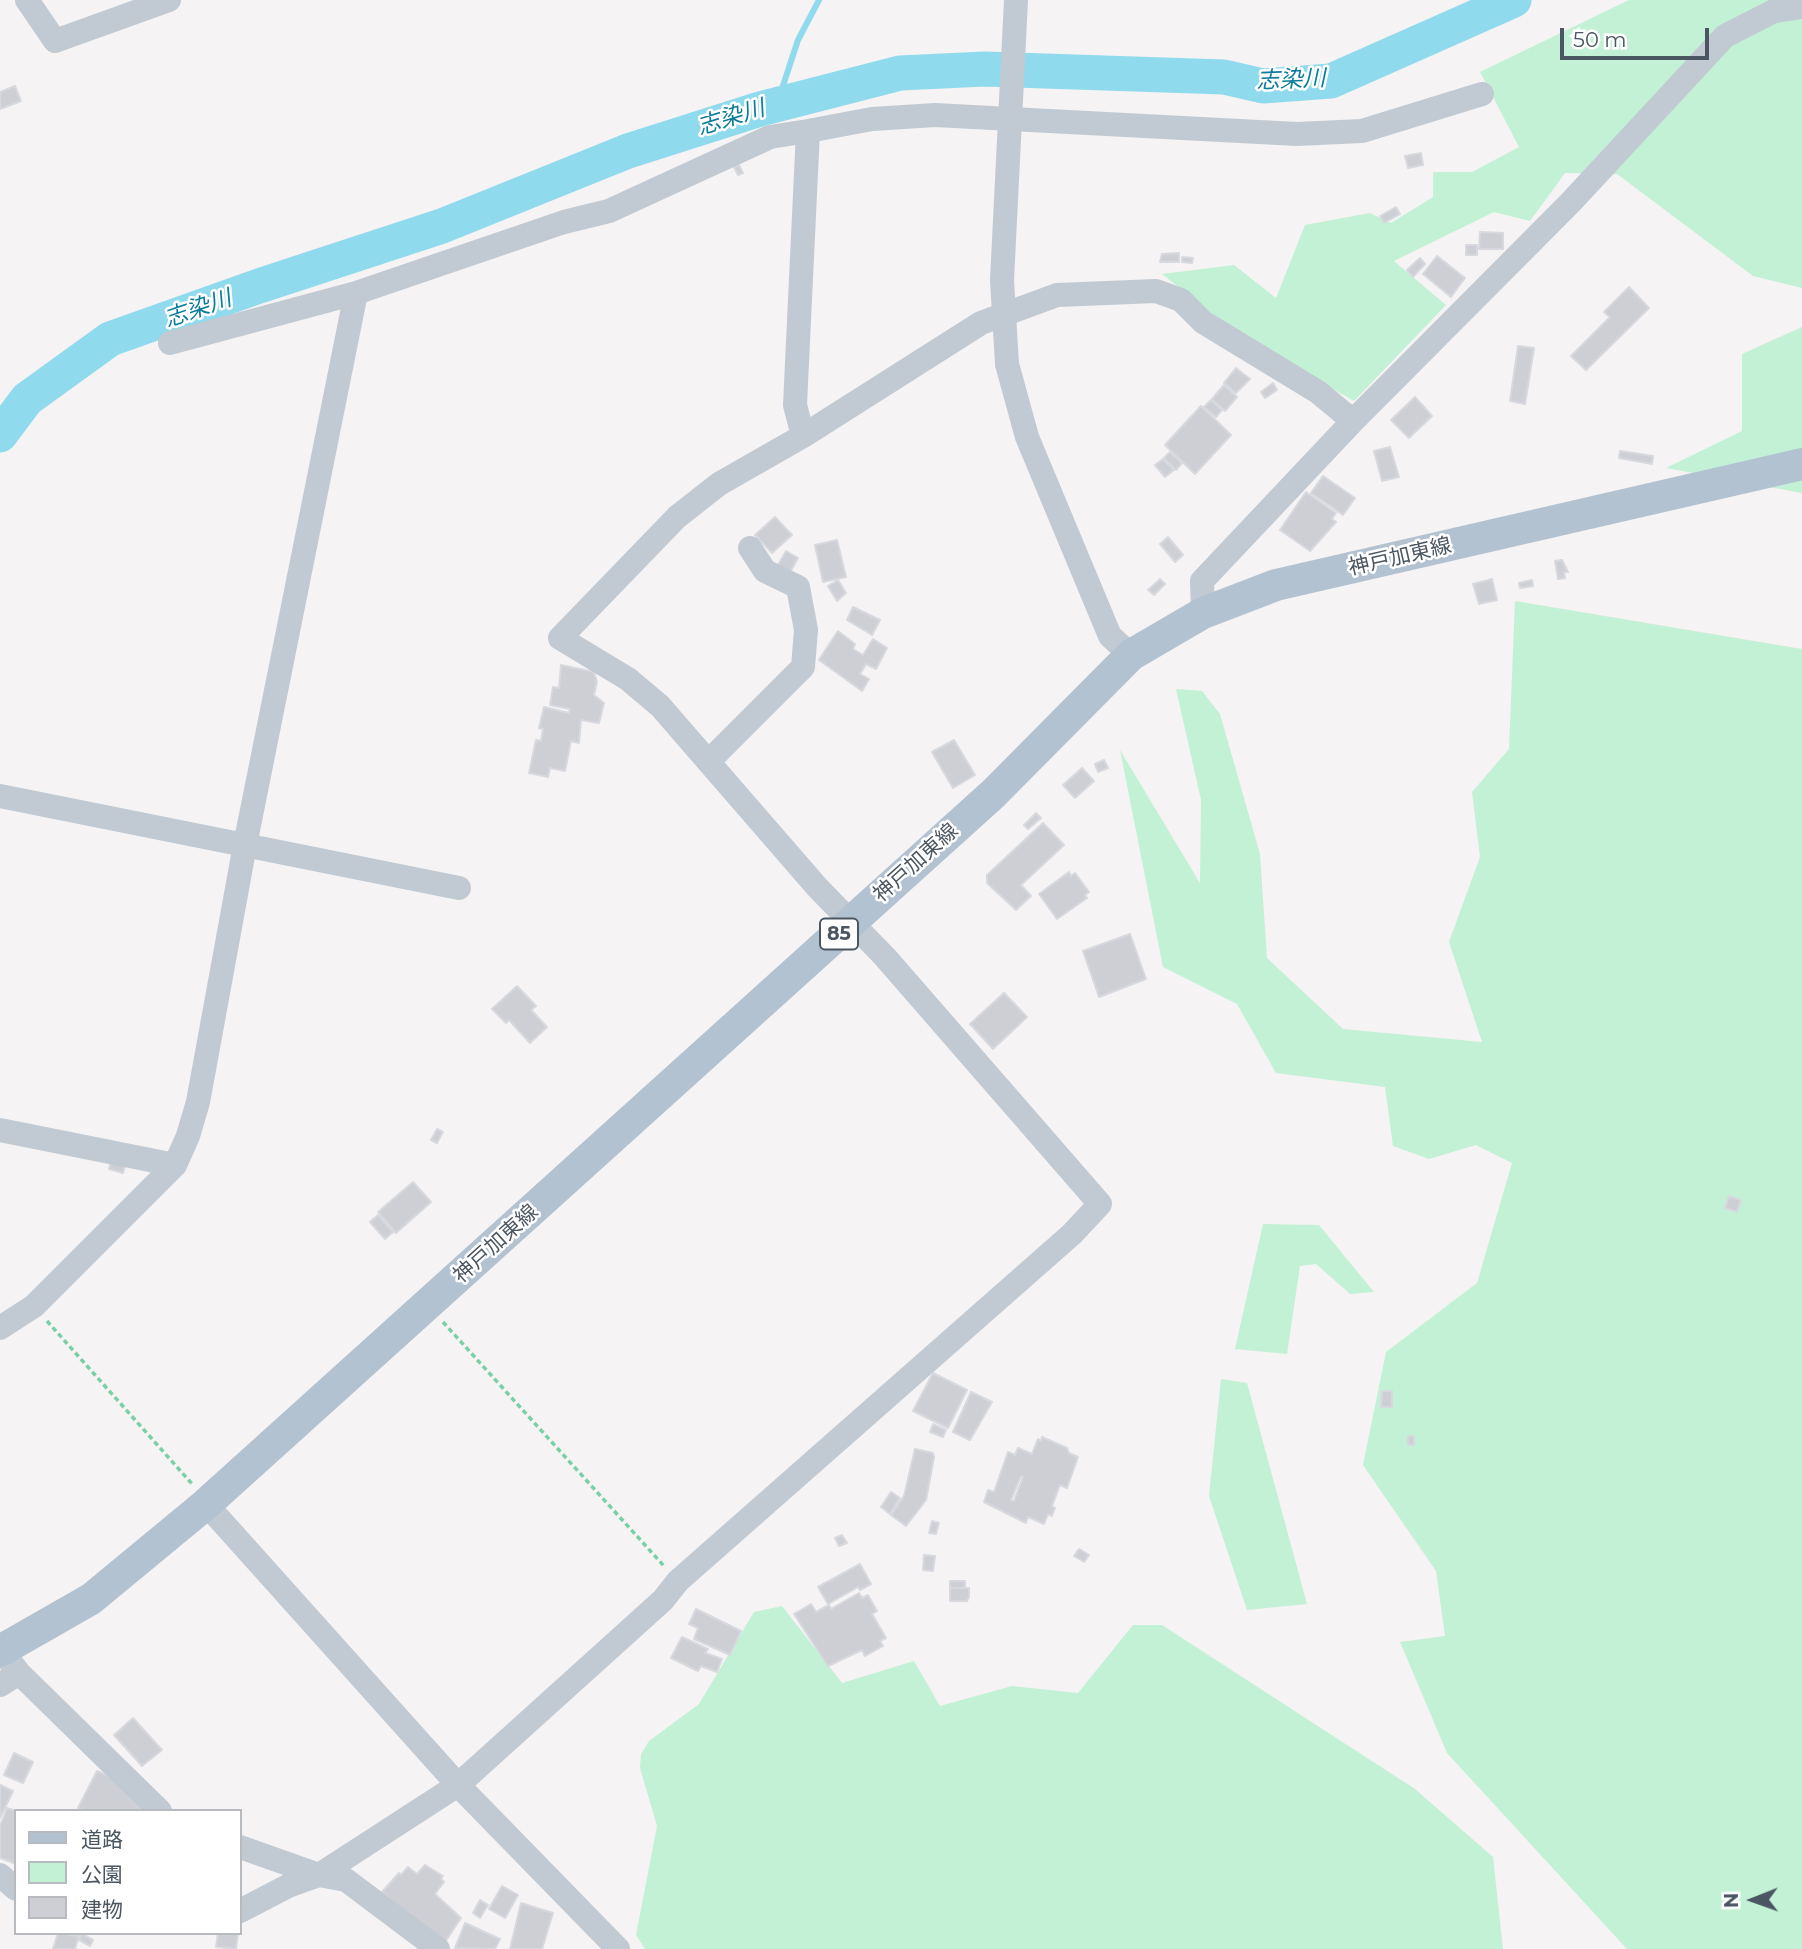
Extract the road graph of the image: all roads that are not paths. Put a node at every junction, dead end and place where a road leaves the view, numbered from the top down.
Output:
1 (27, 0) edge
2 (169, 0) edge
3 (1016, 0) edge
4 (1802, 7) edge
5 (1482, 94) dead end
6 (808, 131) junction
7 (356, 293) junction
8 (170, 343) dead end
9 (1353, 421) junction
10 (803, 436) junction
11 (1802, 464) edge
12 (750, 548) dead end
13 (1203, 613) junction
14 (1131, 654) junction
15 (710, 760) junction
16 (0, 796) edge
17 (246, 845) junction
18 (459, 888) dead end
19 (851, 923) junction
20 (0, 1130) edge
21 (174, 1165) junction
22 (0, 1328) edge
23 (206, 1504) junction
24 (5, 1665) edge
25 (458, 1784) junction
26 (158, 1809) edge
27 (242, 1848) edge
28 (0, 1875) edge
29 (319, 1875) junction
30 (14, 1887) edge
31 (242, 1911) edge
32 (438, 1949) edge
33 (618, 1949) edge

1 - 2 street
3 - 14 street, bridge
4 - 9 street
5 - 6 street
6 - 7 street
6 - 10 street
7 - 8 street
7 - 17 street
9 - 10 street
9 - 13 street
10 - 15 street
11 - 13 main road, 神戸加東線 / 85
12 - 15 street
13 - 14 main road, 神戸加東線 / 85
14 - 19 main road, 神戸加東線 / 85
15 - 19 street
16 - 17 street
17 - 18 street
17 - 21 street
19 - 23 main road, 神戸加東線 / 85
19 - 25 street
20 - 21 street
21 - 22 street
23 - 24 main road, 神戸加東線 / 85
23 - 25 street
24 - 26 street
25 - 29 street
25 - 33 street
27 - 29 street
28 - 30 street
29 - 31 street
29 - 32 street

